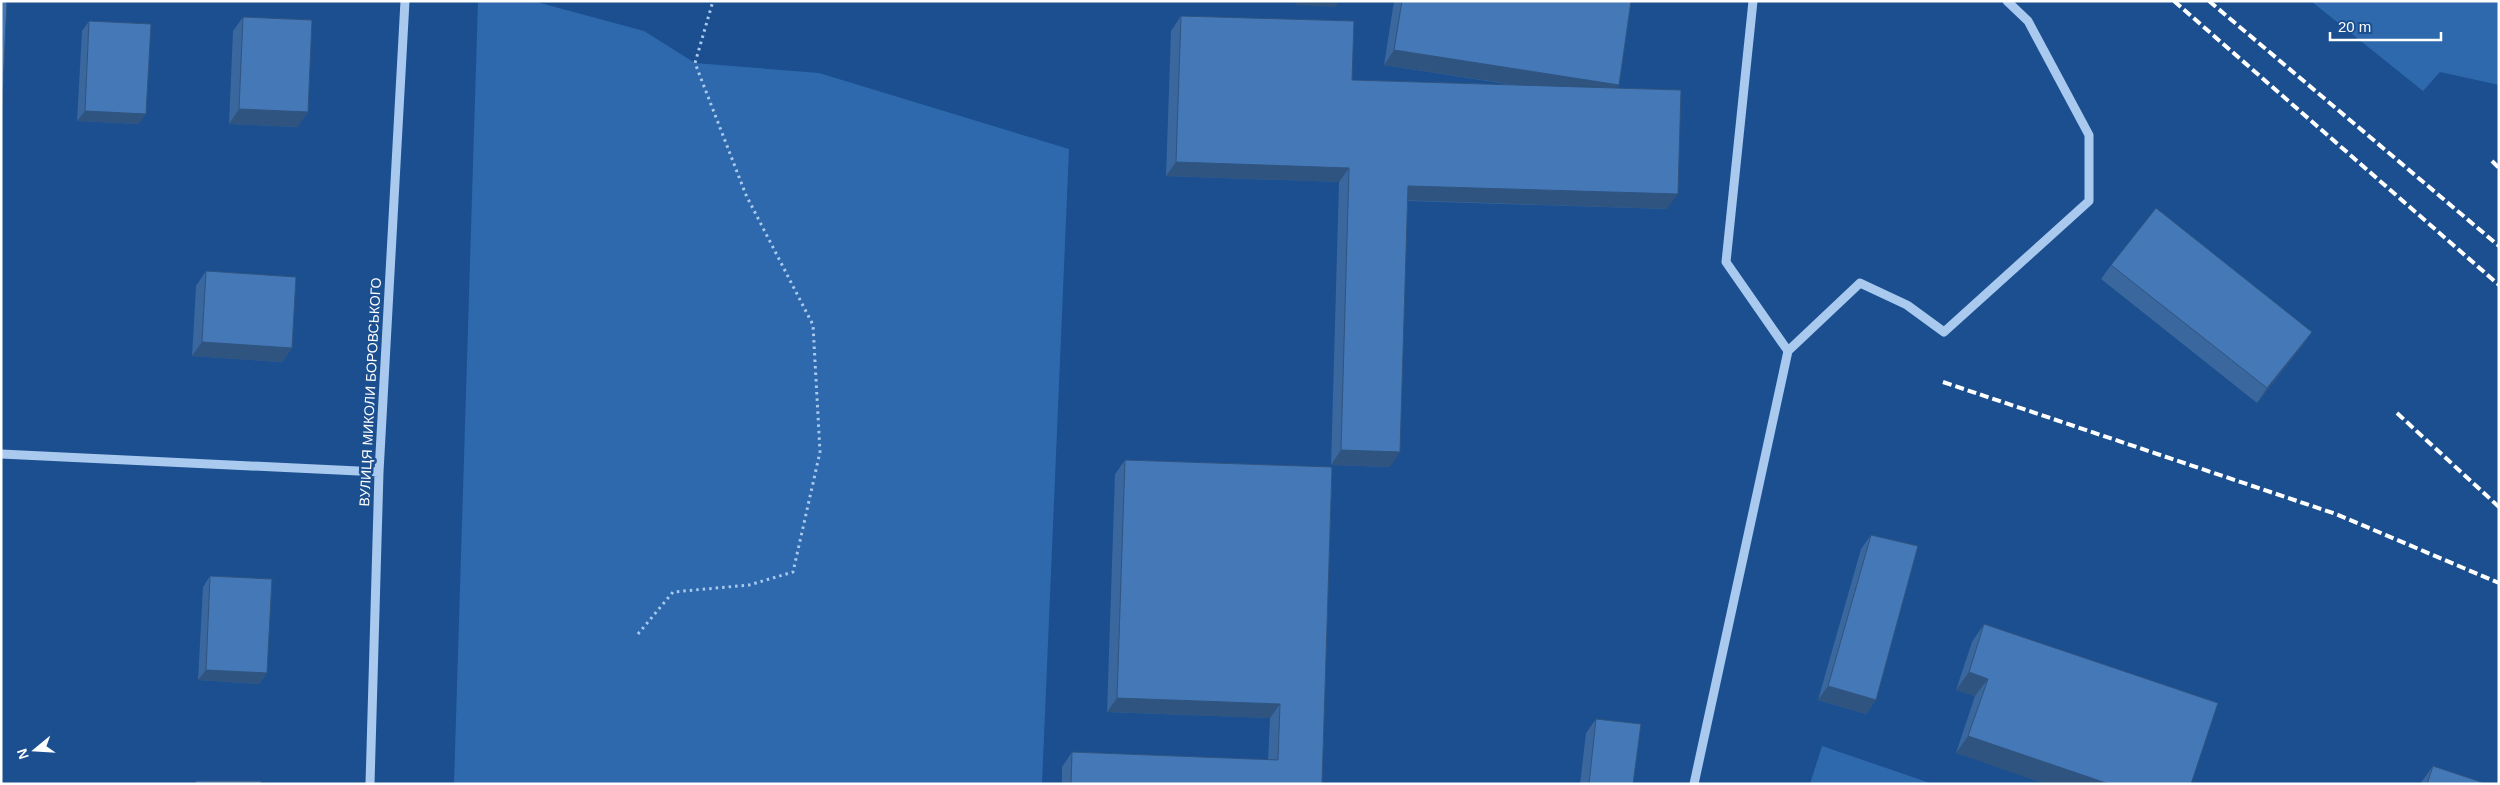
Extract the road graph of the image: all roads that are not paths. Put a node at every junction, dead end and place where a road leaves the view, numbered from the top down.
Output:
1 (405, 1) edge
2 (1753, 1) edge
3 (2007, 1) edge
4 (1788, 351) junction
5 (1, 454) edge
6 (379, 472) junction
7 (370, 784) edge
8 (1694, 784) edge

1 - 6 street, ВУЛИЦЯ МИКОЛИ БОРОВСЬКОГО
2 - 4 street
3 - 4 street
4 - 8 street
5 - 6 street
6 - 7 street, ВУЛИЦЯ МИКОЛИ БОРОВСЬКОГО

